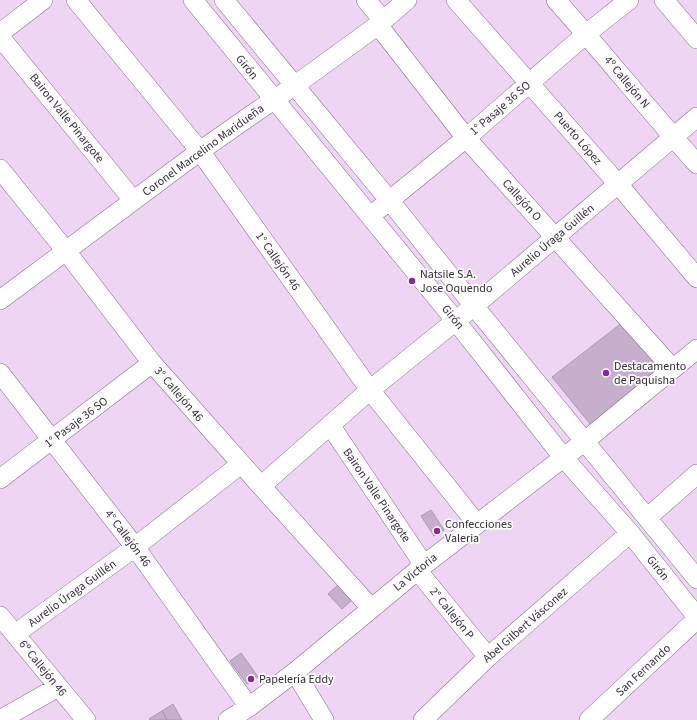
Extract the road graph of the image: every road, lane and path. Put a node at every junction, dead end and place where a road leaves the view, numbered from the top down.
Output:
1 (42, 0) edge
2 (76, 0) edge
3 (193, 0) edge
4 (224, 0) edge
5 (366, 0) edge
6 (407, 0) edge
7 (456, 0) edge
8 (556, 0) edge
9 (629, 0) edge
10 (664, 0) edge
11 (380, 23) junction
12 (0, 33) edge
13 (586, 34) junction
14 (0, 37) edge
15 (697, 39) edge
16 (530, 83) junction
17 (294, 86) junction
18 (274, 99) junction
19 (697, 117) edge
20 (466, 138) junction
21 (673, 138) junction
22 (200, 150) junction
23 (697, 164) edge
24 (0, 169) edge
25 (618, 184) junction
26 (134, 200) junction
27 (390, 201) junction
28 (370, 216) junction
29 (555, 237) junction
30 (66, 251) junction
31 (697, 278) edge
32 (0, 300) edge
33 (474, 306) junction
34 (455, 320) junction
35 (697, 349) edge
36 (152, 363) junction
37 (673, 369) junction
38 (0, 373) edge
39 (370, 390) junction
40 (330, 425) junction
41 (52, 440) junction
42 (585, 441) junction
43 (563, 457) junction
44 (241, 464) junction
45 (697, 474) edge
46 (0, 480) edge
47 (261, 486) junction
48 (647, 518) junction
49 (477, 524) junction
50 (630, 533) junction
51 (135, 547) junction
52 (420, 567) junction
53 (697, 579) edge
54 (371, 608) junction
55 (0, 616) edge
56 (697, 618) edge
57 (16, 634) junction
58 (488, 657) junction
59 (295, 672) junction
60 (58, 687) junction
61 (249, 707) junction
62 (0, 720) edge
63 (86, 720) edge
64 (228, 720) edge
65 (324, 720) edge
66 (423, 720) edge
67 (589, 720) edge

1 - 12 street
2 - 22 street, 1° Callejón 46
3 - 18 street, Girón
4 - 17 street, Girón
5 - 11 street, Callejón O
6 - 11 street, Coronel Marcelino Maridueña
7 - 16 street, Puerto López
8 - 13 street, 4º Callejón N
9 - 13 street, 1° Pasaje 36 SO
10 - 15 street
11 - 17 street, Coronel Marcelino Maridueña
11 - 20 street, Callejón O
13 - 16 street, 1° Pasaje 36 SO
13 - 21 street, 4º Callejón N
14 - 26 street, Bairon Valle Pinargote
16 - 20 street, 1° Pasaje 36 SO
16 - 25 street, Puerto López
17 - 18 street, Coronel Marcelino Maridueña
17 - 27 street, Girón
18 - 22 street, Coronel Marcelino Maridueña
18 - 28 street, Girón
19 - 21 street, Aurelio Úraga Guillén
20 - 27 street, 1° Pasaje 36 SO
20 - 29 street, Callejón O
21 - 23 street, 4º Callejón N
21 - 25 street, Aurelio Úraga Guillén
22 - 26 street, Coronel Marcelino Maridueña
22 - 39 street, 1° Callejón 46
24 - 30 street, 3° Callejón 46
25 - 29 street, Aurelio Úraga Guillén
25 - 31 street, Puerto López
26 - 30 street, Coronel Marcelino Maridueña
27 - 28 street, 1° Pasaje 36 SO
27 - 33 street, Girón
28 - 34 street, Girón
29 - 33 street, Aurelio Úraga Guillén
29 - 37 street, Callejón O
30 - 32 street, Coronel Marcelino Maridueña
30 - 36 street, 3° Callejón 46
33 - 34 street, Aurelio Úraga Guillén
33 - 42 street, Girón
34 - 39 street, Aurelio Úraga Guillén
34 - 43 street, Girón
35 - 37 street, La Victoria
36 - 41 street, 1° Pasaje 36 SO
36 - 44 street, 3° Callejón 46
37 - 42 street, La Victoria
38 - 41 street, 4° Callejón 46
39 - 40 street, Aurelio Úraga Guillén
39 - 49 street, 1° Callejón 46
40 - 47 street, Aurelio Úraga Guillén
40 - 52 street, Bairon Valle Pinargote
41 - 46 street, 1° Pasaje 36 SO
41 - 51 street, 4° Callejón 46
42 - 43 street, La Victoria
42 - 48 street, Girón
43 - 49 street, La Victoria
43 - 50 street, Girón
44 - 47 street, 3° Callejón 46
44 - 51 street, Aurelio Úraga Guillén
45 - 48 street
47 - 54 street, 3° Callejón 46
48 - 53 street, Girón
49 - 52 street, La Victoria
50 - 56 street, Girón
50 - 58 street, Abel Gilbert Vásconez
51 - 57 street, Aurelio Úraga Guillén
51 - 61 street, 4° Callejón 46
52 - 54 street, La Victoria
52 - 58 street, 2° Callejón P
54 - 59 street, La Victoria
55 - 57 street, 6º Callejón 46
56 - 67 street, San Fernando
57 - 60 street, 6º Callejón 46
58 - 66 street, Abel Gilbert Vásconez
59 - 61 street, La Victoria
59 - 65 street
60 - 62 street
60 - 63 street, 6º Callejón 46
61 - 64 street, La Victoria

